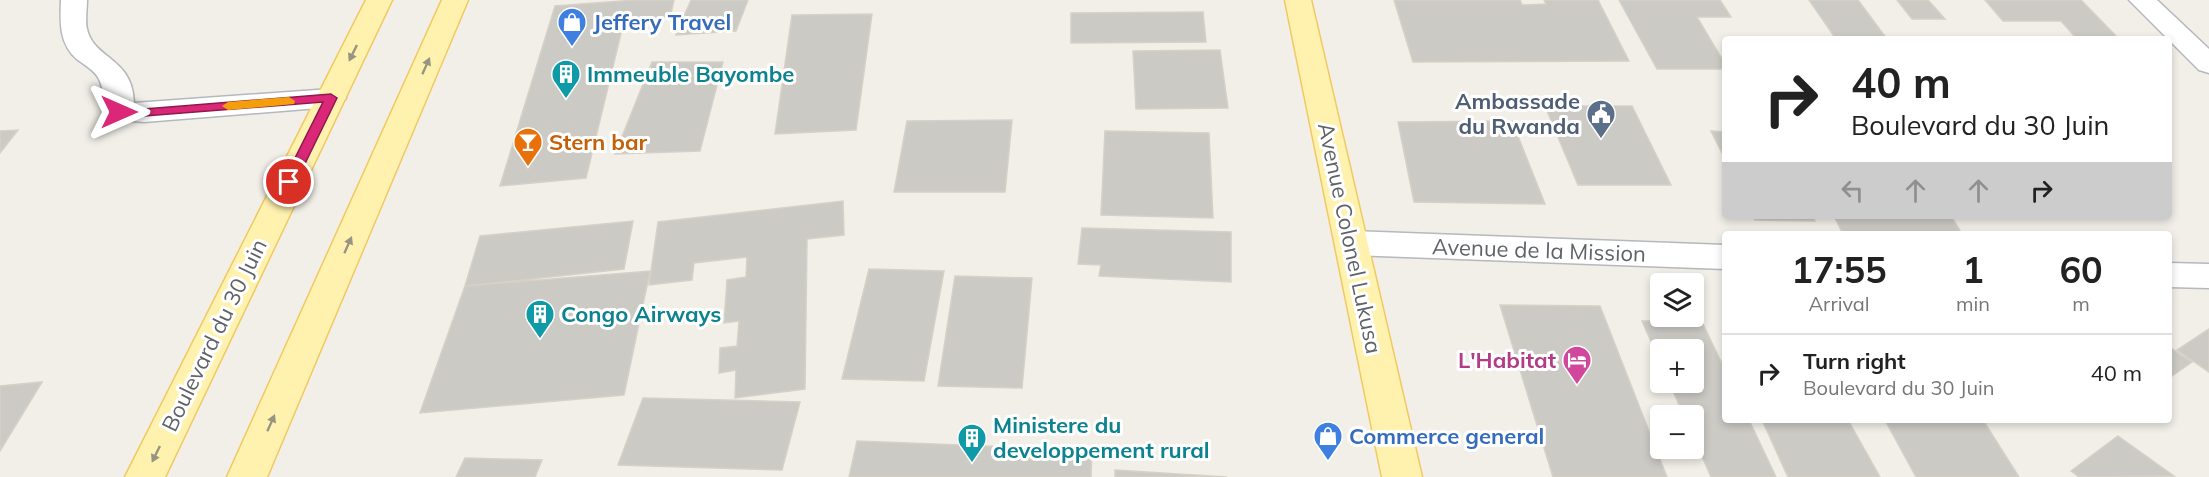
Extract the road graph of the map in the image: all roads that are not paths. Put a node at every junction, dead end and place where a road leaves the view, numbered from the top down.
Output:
1 (74, 0) edge
2 (379, 0) edge
3 (455, 0) edge
4 (1298, 0) edge
5 (2142, 0) edge
6 (2209, 64) edge
7 (331, 98) junction
8 (1352, 243) junction
9 (1722, 257) edge
10 (2172, 274) edge
11 (2209, 276) edge
12 (145, 477) edge
13 (247, 477) edge
14 (1402, 477) edge

1 - 7 street
2 -> 7 main road, Boulevard du 30 Juin
13 -> 3 main road
4 - 8 main road, Avenue Colonel Lukusa
5 - 6 street
7 -> 12 main road, Boulevard du 30 Juin
8 - 9 street, Avenue de la Mission
8 - 14 main road, Avenue Colonel Lukusa
10 - 11 street

